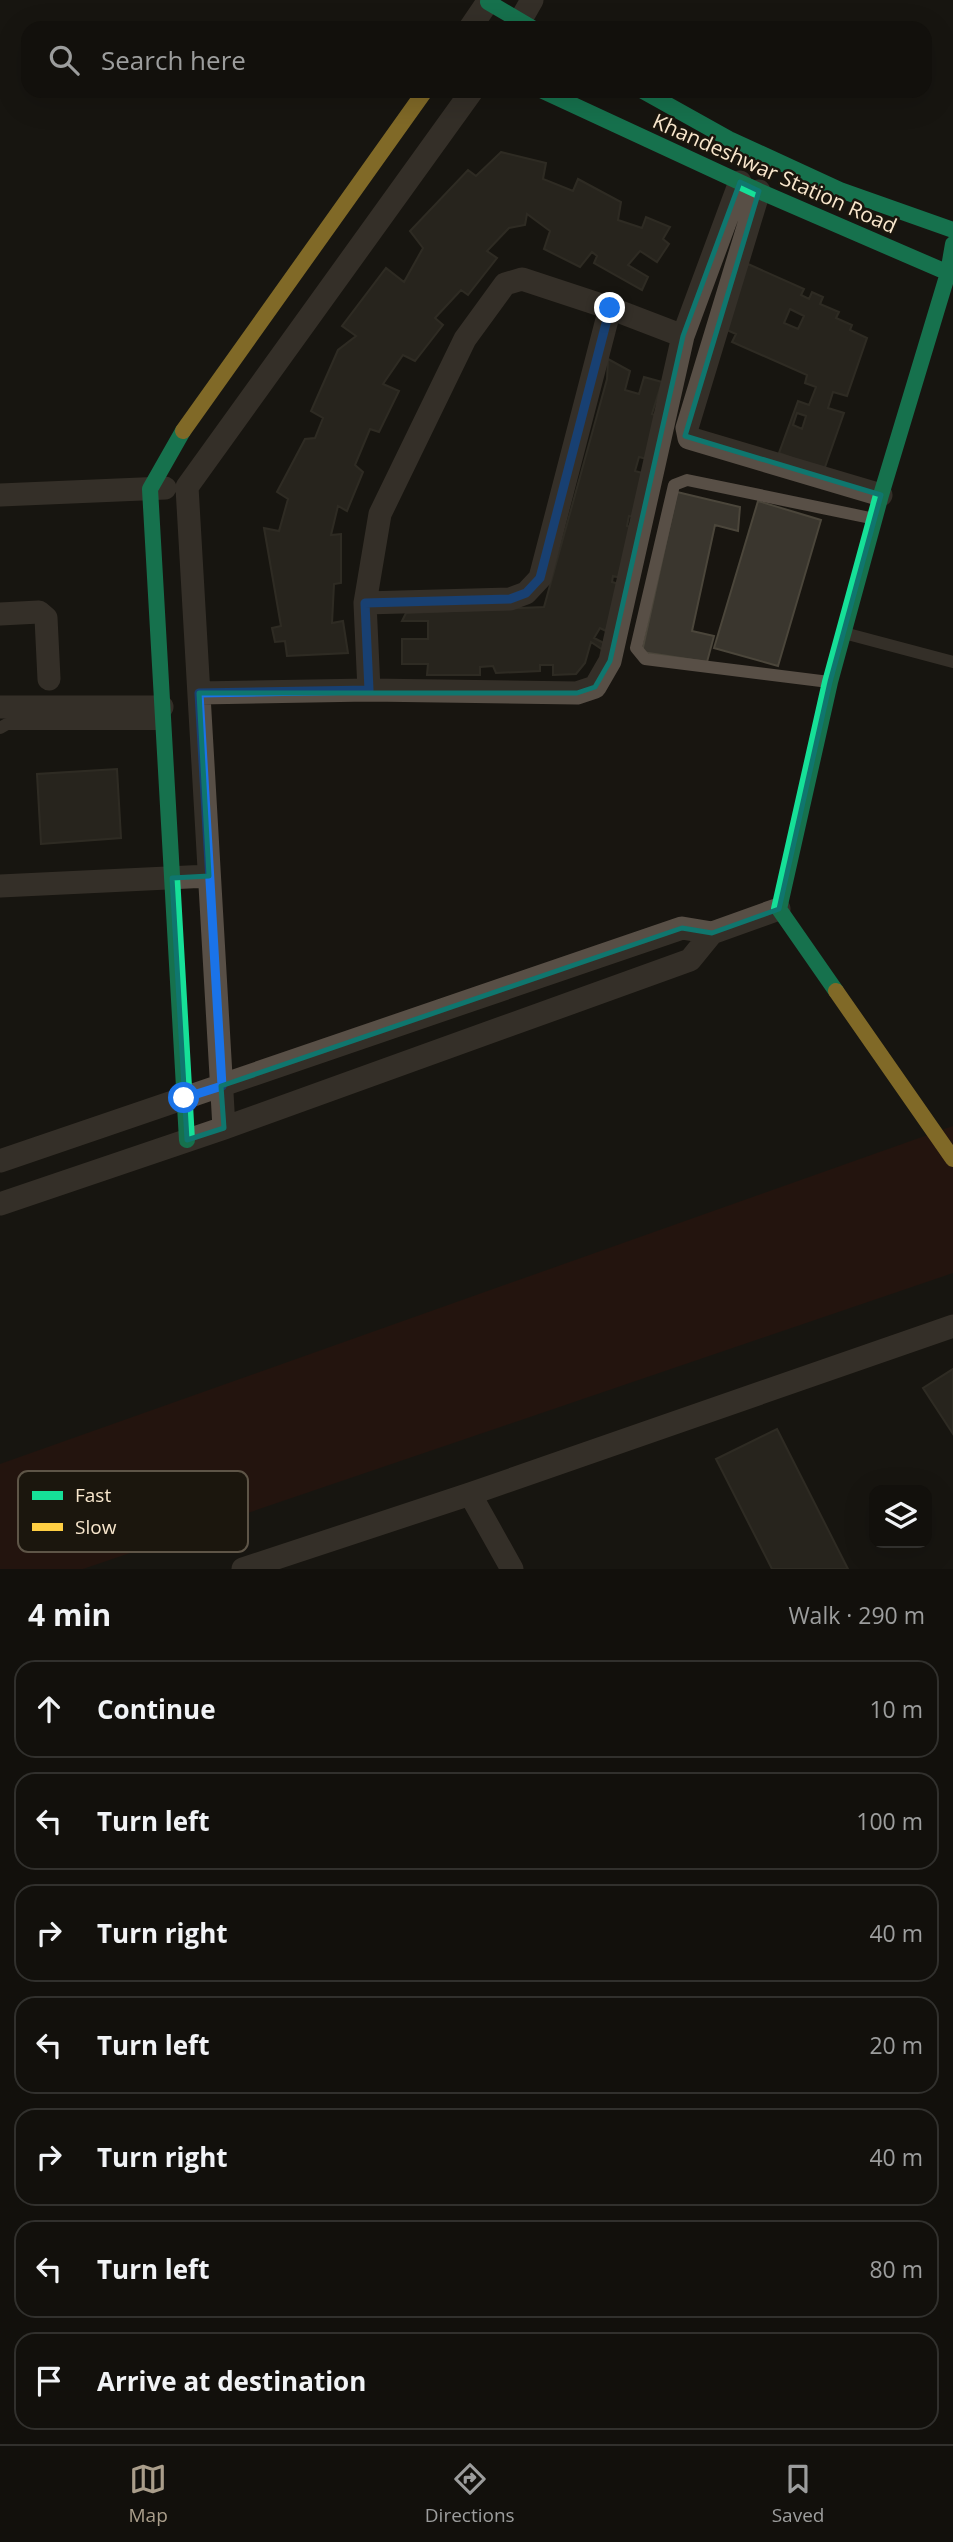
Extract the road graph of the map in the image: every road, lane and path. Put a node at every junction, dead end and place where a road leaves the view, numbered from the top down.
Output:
1 (531, 0) edge
2 (489, 1) edge
3 (475, 21) edge
4 (516, 21) edge
5 (525, 21) edge
6 (420, 98) edge
7 (467, 98) edge
8 (558, 98) edge
9 (656, 98) edge
10 (749, 186) junction
11 (953, 230) edge
12 (953, 244) edge
13 (951, 274) edge
14 (610, 308) junction
15 (683, 337) junction
16 (187, 487) junction
17 (150, 489) junction
18 (0, 495) edge
19 (881, 495) junction
20 (875, 519) junction
21 (365, 603) junction
22 (0, 614) edge
23 (844, 633) junction
24 (953, 662) edge
25 (48, 679) dead end
26 (830, 682) junction
27 (369, 690) junction
28 (199, 693) junction
29 (0, 707) edge
30 (163, 715) junction
31 (0, 728) edge
32 (209, 876) junction
33 (172, 878) junction
34 (0, 886) edge
35 (779, 909) junction
36 (712, 933) junction
37 (222, 1086) junction
38 (184, 1098) junction
39 (224, 1128) junction
40 (187, 1140) junction
41 (953, 1160) edge
42 (0, 1161) edge
43 (0, 1204) edge
44 (953, 1326) edge
45 (470, 1494) junction
46 (243, 1569) edge
47 (512, 1569) edge

1 - 5 street
2 - 3 street
2 - 4 street
6 - 17 street
7 - 16 street
8 - 10 street, Khandeshwar Station Road
9 - 11 street, Khandeshwar Station Road
10 - 13 street, Khandeshwar Station Road
10 - 15 street
10 - 19 street
12 - 13 street
13 - 19 street
14 - 15 street
14 - 21 street
14 - 21 street
15 - 27 street
16 - 17 street
16 - 28 street
17 - 18 street
17 - 30 street
19 - 20 street
20 - 23 street
20 - 26 lane
21 - 27 street
22 - 25 street
23 - 24 lane
23 - 26 street
26 - 35 street
27 - 28 street
28 - 32 street
29 - 30 street
30 - 31 lane
30 - 33 street
32 - 33 street
32 - 37 street
33 - 34 street
33 - 38 street
35 - 36 street
35 - 41 street
36 - 37 street
36 - 39 street
37 - 38 street
37 - 39 street
38 - 40 street
38 - 42 street
39 - 40 street
40 - 43 street
44 - 45 street
45 - 46 street
45 - 47 street

